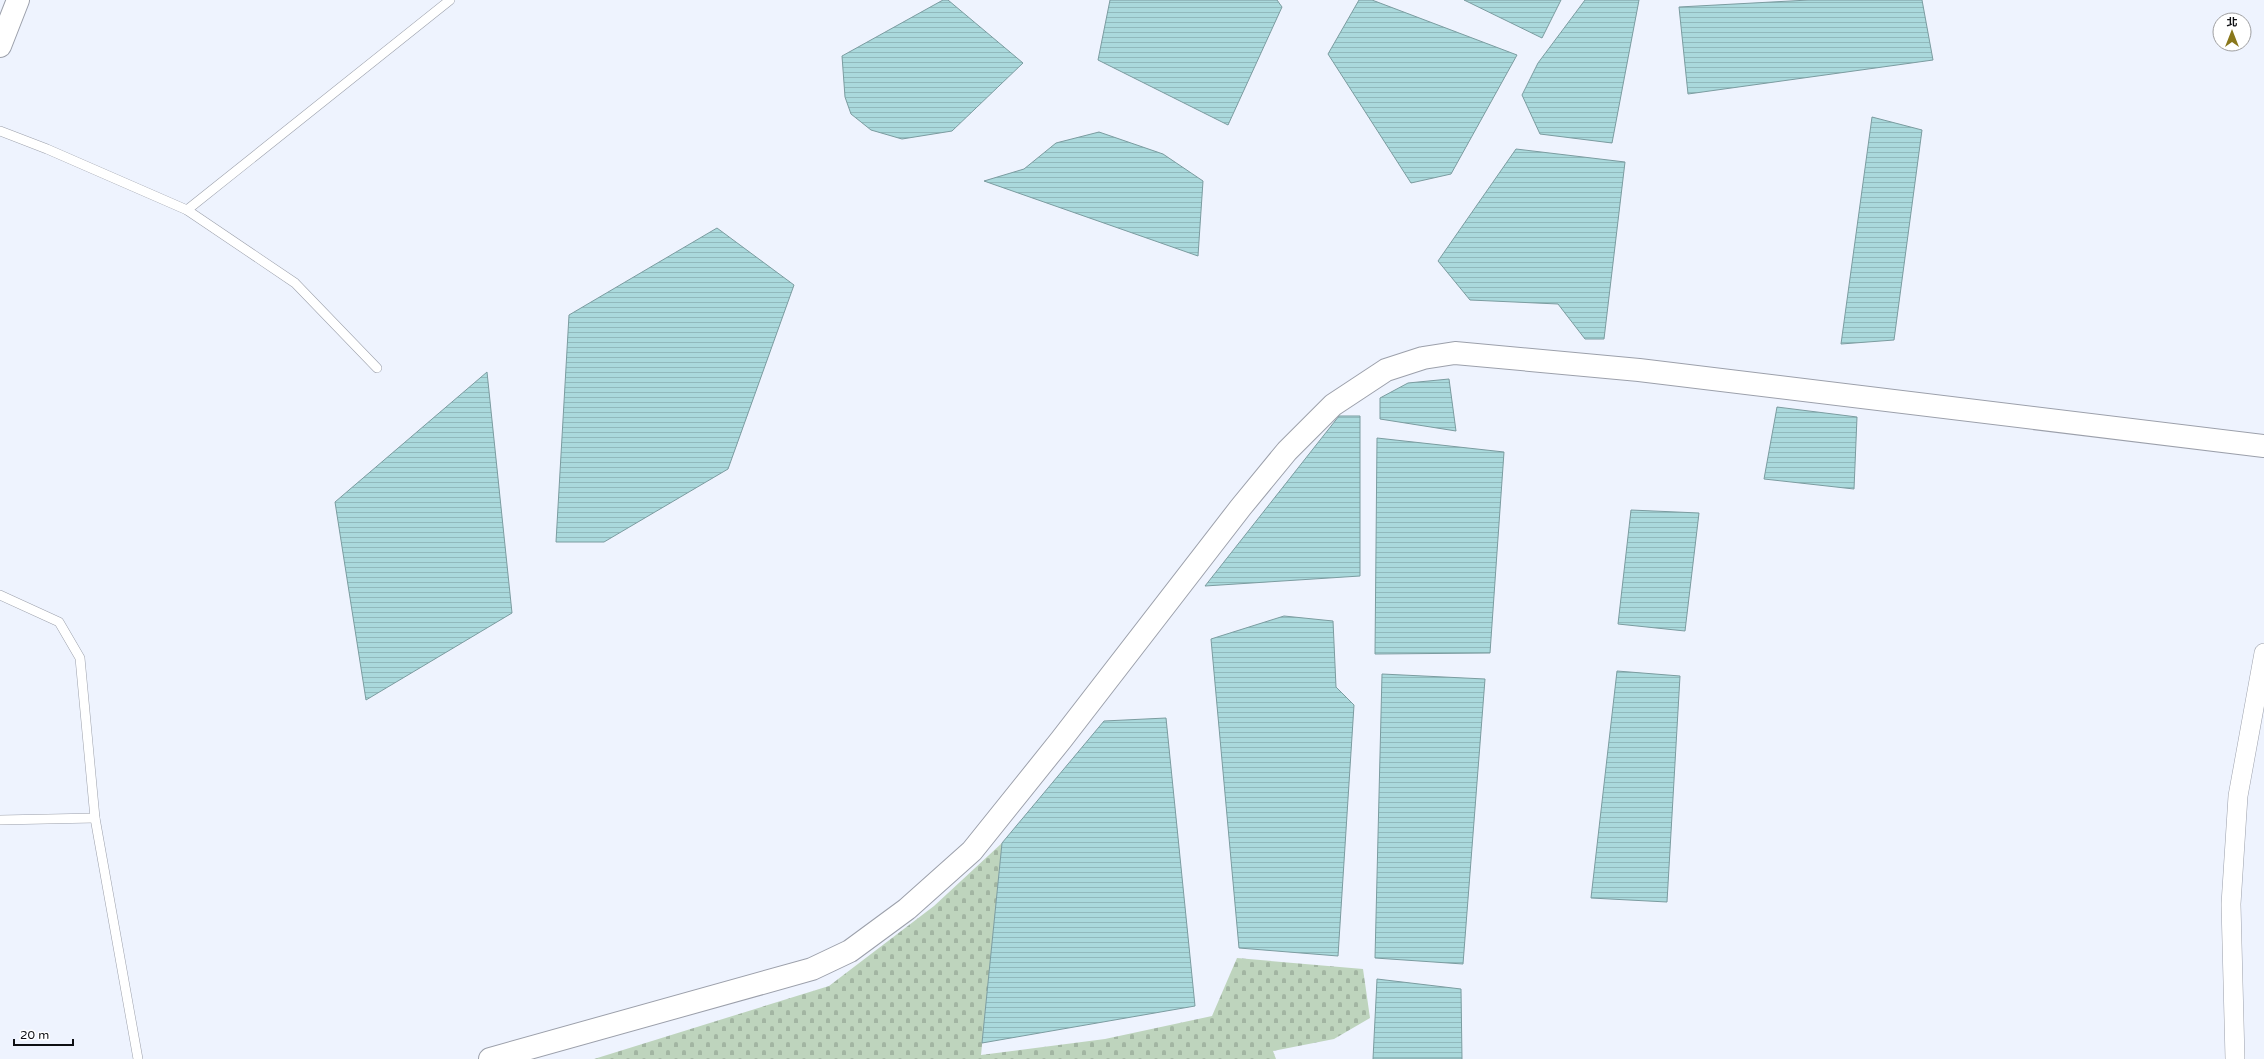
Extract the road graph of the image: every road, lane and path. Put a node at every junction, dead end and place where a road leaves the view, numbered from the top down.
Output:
1 (18, 0) edge
2 (450, 0) edge
3 (0, 46) edge
4 (0, 131) edge
5 (187, 210) junction
6 (377, 368) dead end
7 (2264, 446) edge
8 (0, 595) edge
9 (2264, 653) edge
10 (96, 818) junction
11 (0, 820) edge
12 (2239, 1058) edge
13 (138, 1059) edge
14 (490, 1059) edge

1 - 3 street
2 - 5 lane
4 - 5 lane
5 - 6 lane
7 - 14 street
8 - 10 lane
9 - 12 street
10 - 11 lane
10 - 13 lane

